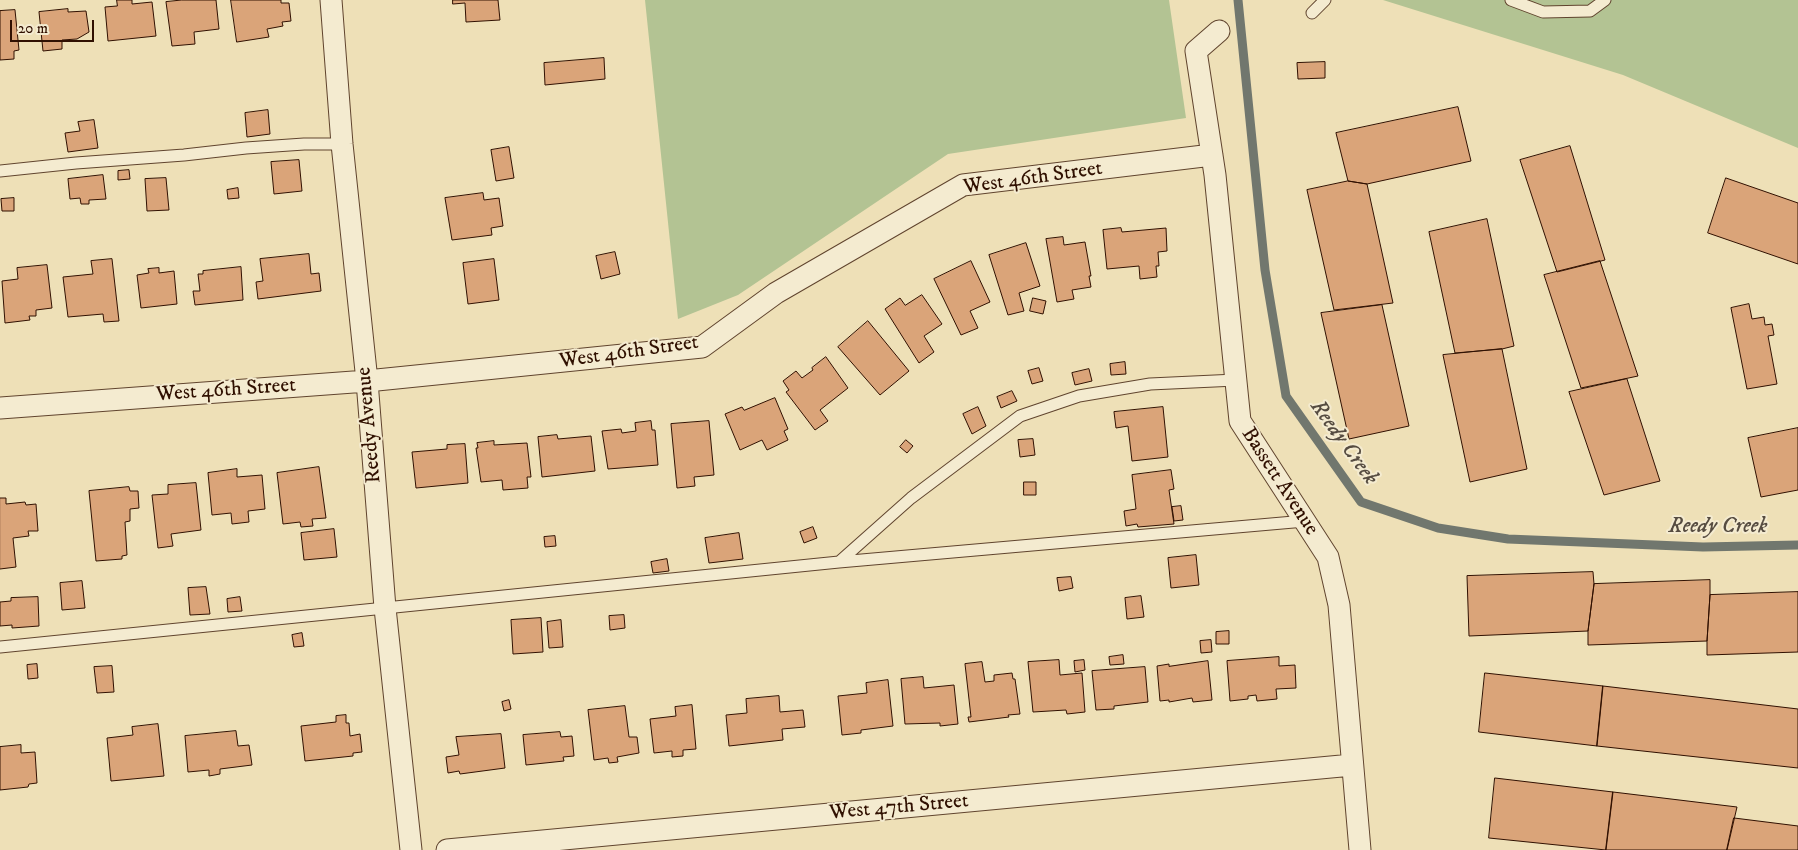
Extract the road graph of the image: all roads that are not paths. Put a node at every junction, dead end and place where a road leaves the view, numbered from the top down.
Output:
1 (331, 0) edge
2 (1325, 0) edge
3 (1511, 0) edge
4 (1605, 0) edge
5 (1312, 12) dead end
6 (1219, 31) dead end
7 (342, 144) junction
8 (1212, 155) junction
9 (0, 170) edge
10 (1236, 380) junction
11 (367, 381) junction
12 (0, 408) edge
13 (1305, 522) junction
14 (839, 562) junction
15 (385, 608) junction
16 (0, 647) edge
17 (1352, 765) junction
18 (412, 850) edge
19 (447, 850) edge
20 (1360, 850) edge

1 - 7 street, Reedy Avenue
2 - 5 lane
3 - 4 lane
6 - 8 street, Bassett Avenue
7 - 9 lane
7 - 11 street, Reedy Avenue
8 - 10 street, Bassett Avenue
8 - 11 street, West 46th Street
10 - 13 street, Bassett Avenue
10 - 14 lane
11 - 12 street, West 46th Street
11 - 15 street, Reedy Avenue
13 - 14 lane
13 - 17 street, Bassett Avenue
14 - 15 lane
15 - 16 lane
15 - 18 street, Reedy Avenue
17 - 19 street, West 47th Street
17 - 20 street, Bassett Avenue

